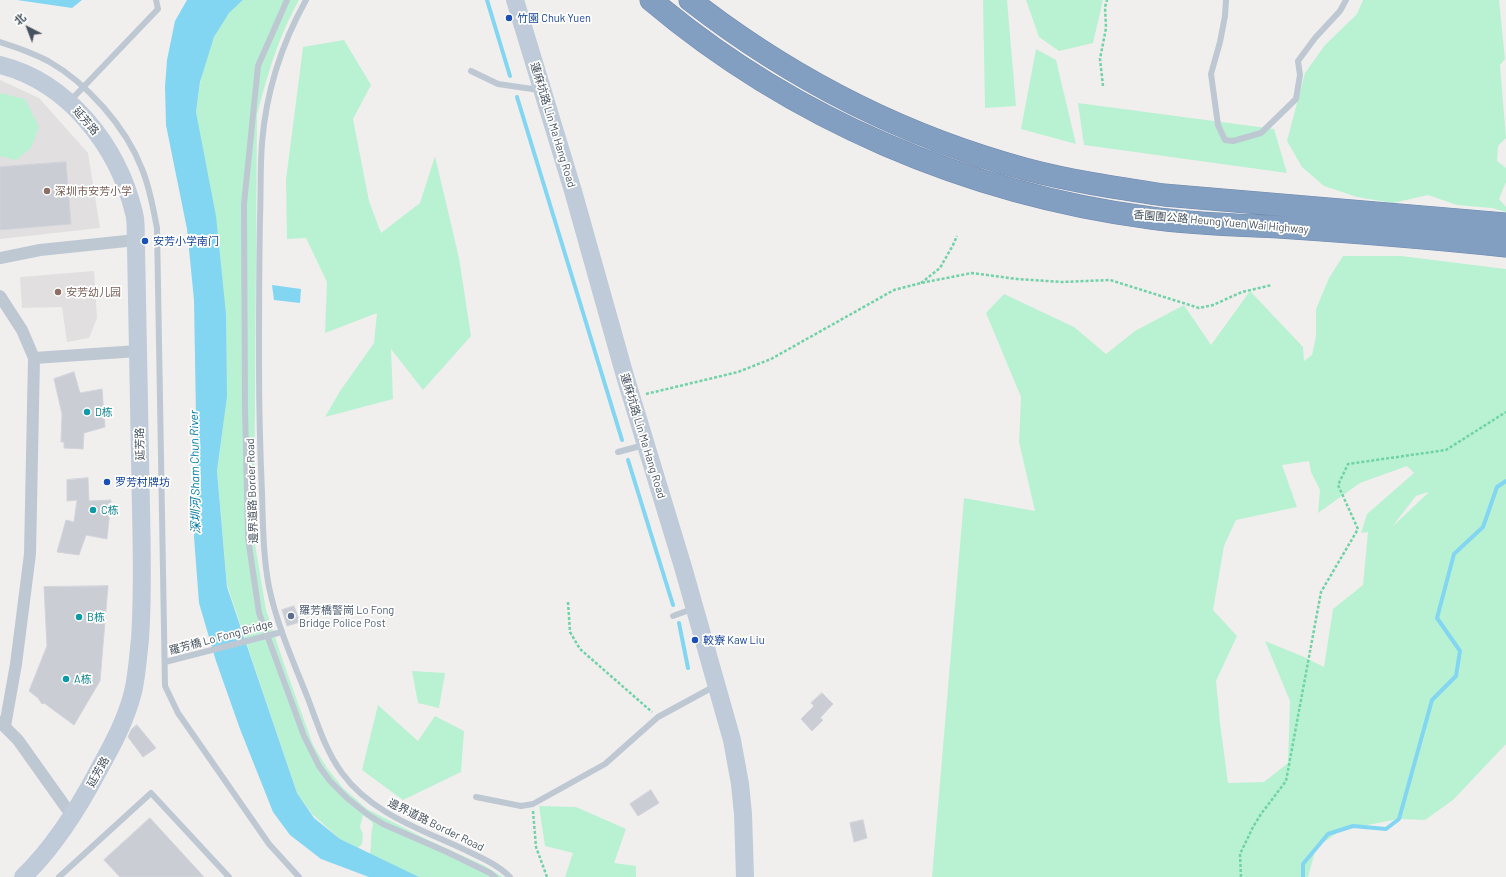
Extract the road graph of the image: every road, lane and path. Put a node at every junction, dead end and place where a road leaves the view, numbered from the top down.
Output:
1 (156, 0) edge
2 (288, 0) edge
3 (306, 0) edge
4 (516, 0) edge
5 (690, 0) edge
6 (1107, 0) edge
7 (1226, 0) edge
8 (1346, 0) edge
9 (653, 3) edge
10 (0, 42) edge
11 (0, 65) edge
12 (471, 71) dead end
13 (1103, 86) dead end
14 (83, 88) junction
15 (543, 90) junction
16 (69, 102) junction
17 (1506, 224) edge
18 (957, 236) dead end
19 (136, 240) junction
20 (1506, 246) edge
21 (0, 258) edge
22 (921, 284) junction
23 (1272, 285) dead end
24 (0, 296) edge
25 (138, 351) junction
26 (34, 358) junction
27 (646, 394) dead end
28 (1506, 412) edge
29 (645, 444) junction
30 (618, 452) dead end
31 (568, 602) dead end
32 (694, 609) junction
33 (673, 616) dead end
34 (282, 632) junction
35 (165, 662) junction
36 (716, 685) junction
37 (658, 717) junction
38 (2, 724) edge
39 (476, 797) dead end
40 (533, 804) junction
41 (72, 816) junction
42 (24, 877) edge
43 (59, 877) edge
44 (229, 877) edge
45 (299, 877) edge
46 (495, 877) edge
47 (510, 877) edge
48 (547, 877) edge
49 (745, 877) edge
50 (1241, 877) edge

1 - 14 lane
2 - 46 lane
3 - 34 lane, 邊界道路 Border Road
4 - 15 street, 蓮麻坑路 Lin Ma Hang Road
5 - 17 highway, 香園圍公路 Heung Yuen Wai Highway
6 - 13 path
7 - 8 lane
9 - 20 highway, 香園圍公路 Heung Yuen Wai Highway
10 - 14 lane
11 - 16 street, 延芳路
12 - 15 lane
14 - 16 lane
14 - 35 lane
15 - 29 street, 蓮麻坑路 Lin Ma Hang Road
16 - 19 street, 延芳路
18 - 22 path
19 - 21 street
19 - 25 street, 延芳路
22 - 23 path
22 - 27 path
24 - 26 street
25 - 26 street
25 - 41 street, 延芳路
26 - 38 street
28 - 50 path
29 - 30 lane
29 - 32 street, 蓮麻坑路 Lin Ma Hang Road
31 - 37 path
32 - 33 lane
32 - 36 street, 蓮麻坑路 Lin Ma Hang Road
34 - 35 lane, 羅芳橋 Lo Fong Bridge, bridge
34 - 47 lane, 邊界道路 Border Road
35 - 45 lane
36 - 37 lane
36 - 49 street, 蓮麻坑路 Lin Ma Hang Road
37 - 40 lane
38 - 41 street
39 - 40 lane
40 - 48 path
41 - 42 street, 延芳路
43 - 44 lane

